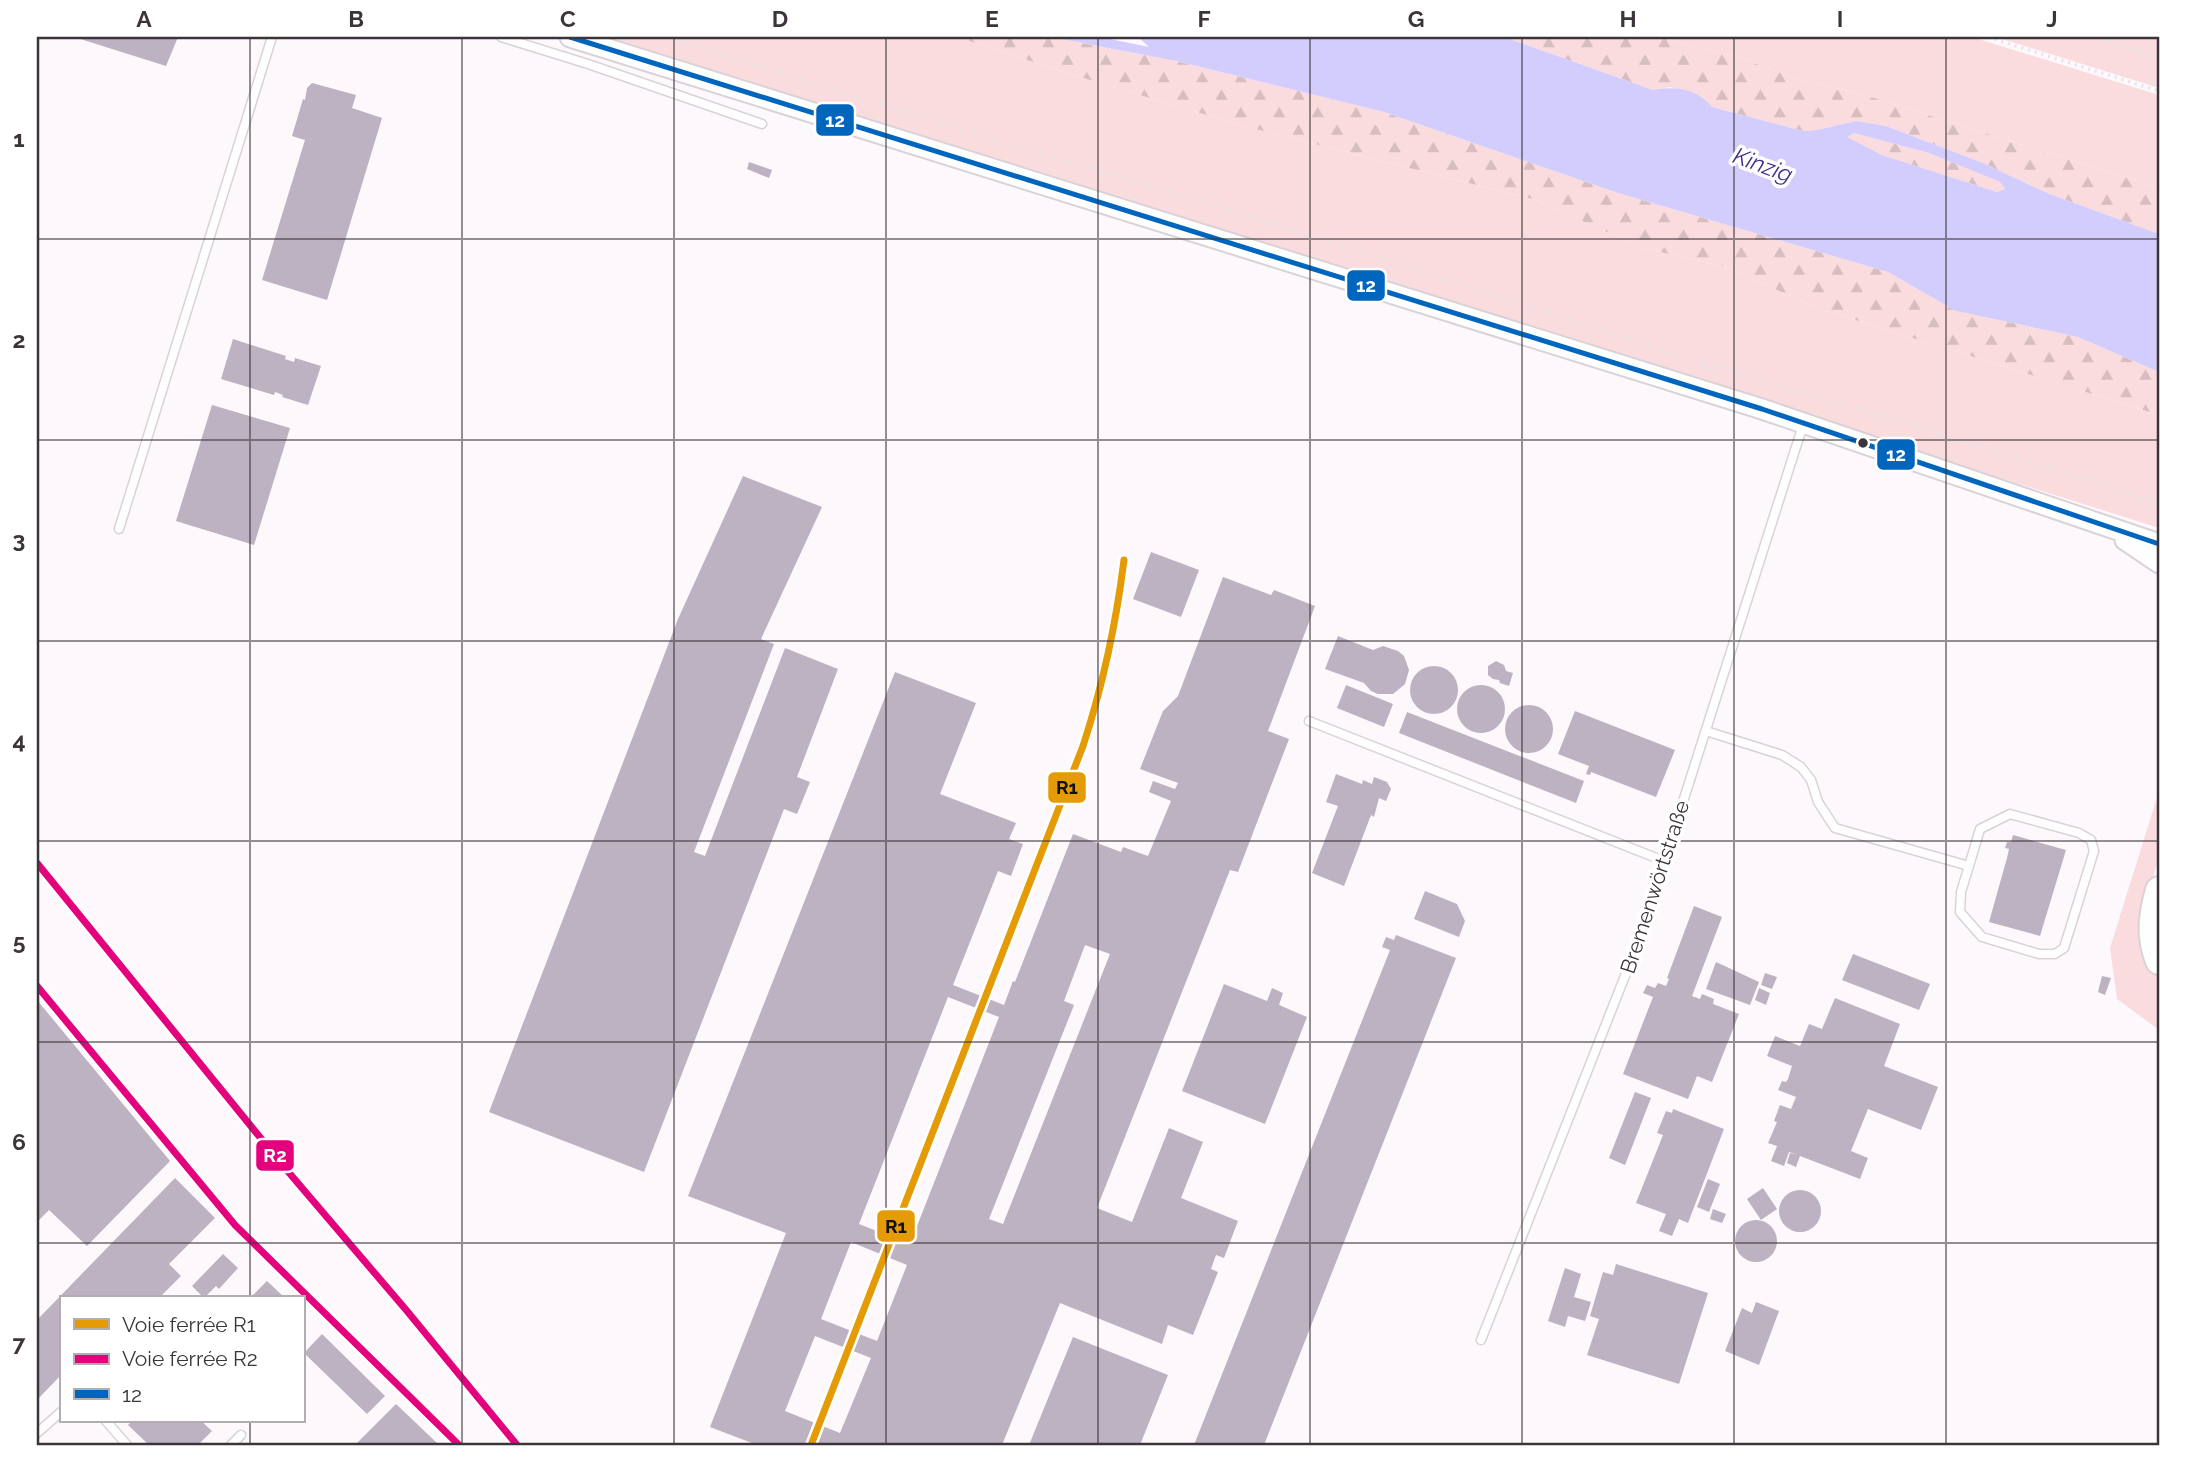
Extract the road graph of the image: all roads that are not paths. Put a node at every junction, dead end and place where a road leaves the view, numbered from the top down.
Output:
1 (272, 37) edge
2 (501, 37) edge
3 (570, 37) edge
4 (762, 124) dead end
5 (1803, 425) junction
6 (2104, 526) junction
7 (119, 529) dead end
8 (2159, 544) edge
9 (2159, 563) edge
10 (1309, 721) dead end
11 (1706, 730) junction
12 (1664, 860) junction
13 (1969, 866) junction
14 (2159, 890) edge
15 (2159, 961) edge
16 (1481, 1340) dead end
17 (60, 1413) edge
18 (107, 1422) edge
19 (37, 1433) edge
20 (241, 1435) dead end
21 (127, 1445) edge
22 (231, 1445) edge

1 - 7 lane
2 - 4 lane
3 - 5 street
5 - 6 street
5 - 11 lane, Bremenwörtstraße
6 - 8 street
6 - 9 street
10 - 12 lane
11 - 12 lane, Bremenwörtstraße
11 - 13 lane
12 - 16 lane, Bremenwörtstraße
13 - 13 lane
14 - 15 main road
17 - 19 lane
18 - 21 lane
20 - 22 lane

